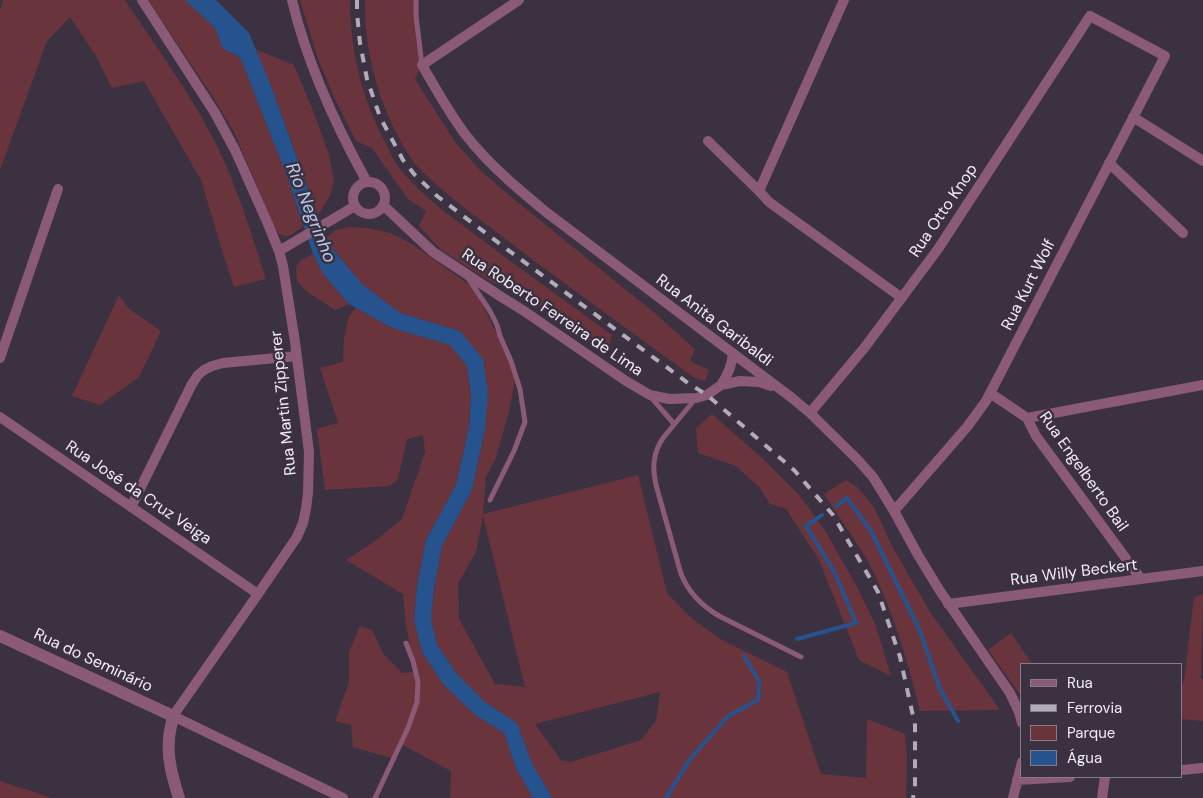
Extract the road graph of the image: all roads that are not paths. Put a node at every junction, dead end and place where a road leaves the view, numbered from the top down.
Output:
1 (142, 0) edge
2 (292, 0) edge
3 (416, 0) edge
4 (519, 0) edge
5 (844, 0) edge
6 (1090, 16) joint
7 (422, 66) junction
8 (1133, 117) junction
9 (708, 141) dead end
10 (1203, 160) edge
11 (1109, 163) junction
12 (367, 182) junction
13 (58, 190) dead end
14 (759, 191) junction
15 (383, 205) junction
16 (355, 206) junction
17 (1183, 233) dead end
18 (279, 251) junction
19 (465, 274) junction
20 (902, 298) junction
21 (734, 353) junction
22 (297, 356) junction
23 (0, 358) edge
24 (1203, 385) edge
25 (721, 386) junction
26 (777, 387) junction
27 (990, 393) junction
28 (650, 395) junction
29 (696, 398) junction
30 (810, 414) junction
31 (0, 417) edge
32 (1027, 418) junction
33 (674, 424) junction
34 (490, 500) dead end
35 (131, 507) junction
36 (894, 511) junction
37 (1203, 571) edge
38 (1141, 579) junction
39 (258, 594) junction
40 (948, 604) junction
41 (0, 636) edge
42 (406, 643) dead end
43 (801, 657) dead end
44 (173, 716) junction
45 (1020, 716) edge
46 (1203, 768) edge
47 (1020, 769) edge
48 (1183, 770) edge
49 (1052, 778) edge
50 (1105, 778) edge
51 (1017, 780) junction
52 (178, 798) edge
53 (343, 798) edge
54 (376, 798) edge
55 (1013, 798) edge
56 (1102, 798) edge

1 - 18 street, Rua Martin Zipperer
2 - 12 street
3 - 7 lane
4 - 7 street
5 - 14 street
6 - 8 street, Rua Kurt Wolf
6 - 20 street, Rua Otto Knop
7 - 21 street, Rua Anita Garibaldi
8 - 10 street
8 - 11 street, Rua Kurt Wolf
9 - 14 street
11 - 17 street
11 - 27 street, Rua Kurt Wolf
12 - 15 street
12 - 16 street
13 - 23 street
14 - 20 street
15 - 16 street
15 - 19 street, Rua Roberto Ferreira de Lima
16 - 18 street
18 - 22 street, Rua Martin Zipperer
19 - 28 street, Rua Roberto Ferreira de Lima
19 - 34 lane
20 - 30 street, Rua Otto Knop
21 - 25 street
21 - 26 street, Rua Anita Garibaldi
22 - 35 street
22 - 39 street, Rua Martin Zipperer
24 - 32 street
25 - 26 street, Rua Roberto Ferreira de Lima
25 - 29 street, Rua Roberto Ferreira de Lima
26 - 30 street, Rua Anita Garibaldi
27 - 32 street, Rua Engelberto Bail
27 - 36 street, Rua Kurt Wolf
28 - 29 street, Rua Roberto Ferreira de Lima
28 - 33 lane
29 - 33 lane
30 - 36 street, Rua Anita Garibaldi
31 - 35 street, Rua José da Cruz Veiga
32 - 38 street, Rua Engelberto Bail
33 - 43 lane
35 - 39 street, Rua José da Cruz Veiga
36 - 40 street, Rua Anita Garibaldi
37 - 38 street, Rua Willy Beckert
38 - 40 street, Rua Willy Beckert
39 - 44 street, Rua Martin Zipperer
40 - 45 street, Rua Anita Garibaldi
41 - 44 street, Rua do Seminário
42 - 54 lane
44 - 52 street, Rua Martin Zipperer
44 - 53 street
46 - 48 street
47 - 51 street
49 - 51 street
50 - 56 street
51 - 55 street

